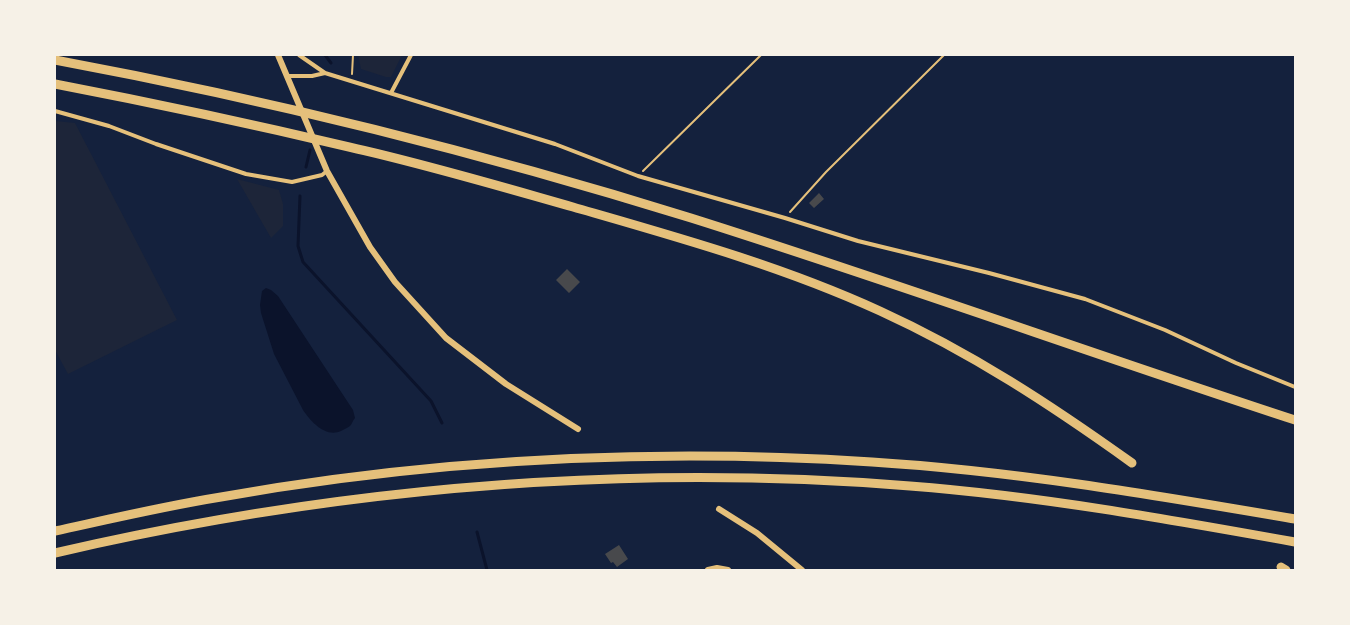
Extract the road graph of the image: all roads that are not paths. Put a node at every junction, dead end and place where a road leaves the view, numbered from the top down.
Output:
1 (279, 55) edge
2 (299, 55) edge
3 (411, 55) edge
4 (55, 60) edge
5 (325, 73) junction
6 (287, 76) junction
7 (55, 84) edge
8 (391, 93) junction
9 (55, 110) edge
10 (327, 171) junction
11 (1295, 387) edge
12 (1295, 420) edge
13 (578, 429) dead end
14 (1132, 463) dead end
15 (719, 509) dead end
16 (1295, 519) edge
17 (55, 531) edge
18 (1295, 542) edge
19 (55, 554) edge
20 (708, 570) edge
21 (728, 570) edge
22 (802, 570) edge

1 - 6 street
2 - 5 street
3 - 8 street
4 - 12 highway
5 - 6 street
5 - 8 street
6 - 10 street
7 - 14 highway
8 - 11 street
9 - 10 street
10 - 13 street
15 - 22 street
16 - 17 highway
18 - 19 highway
20 - 21 street

